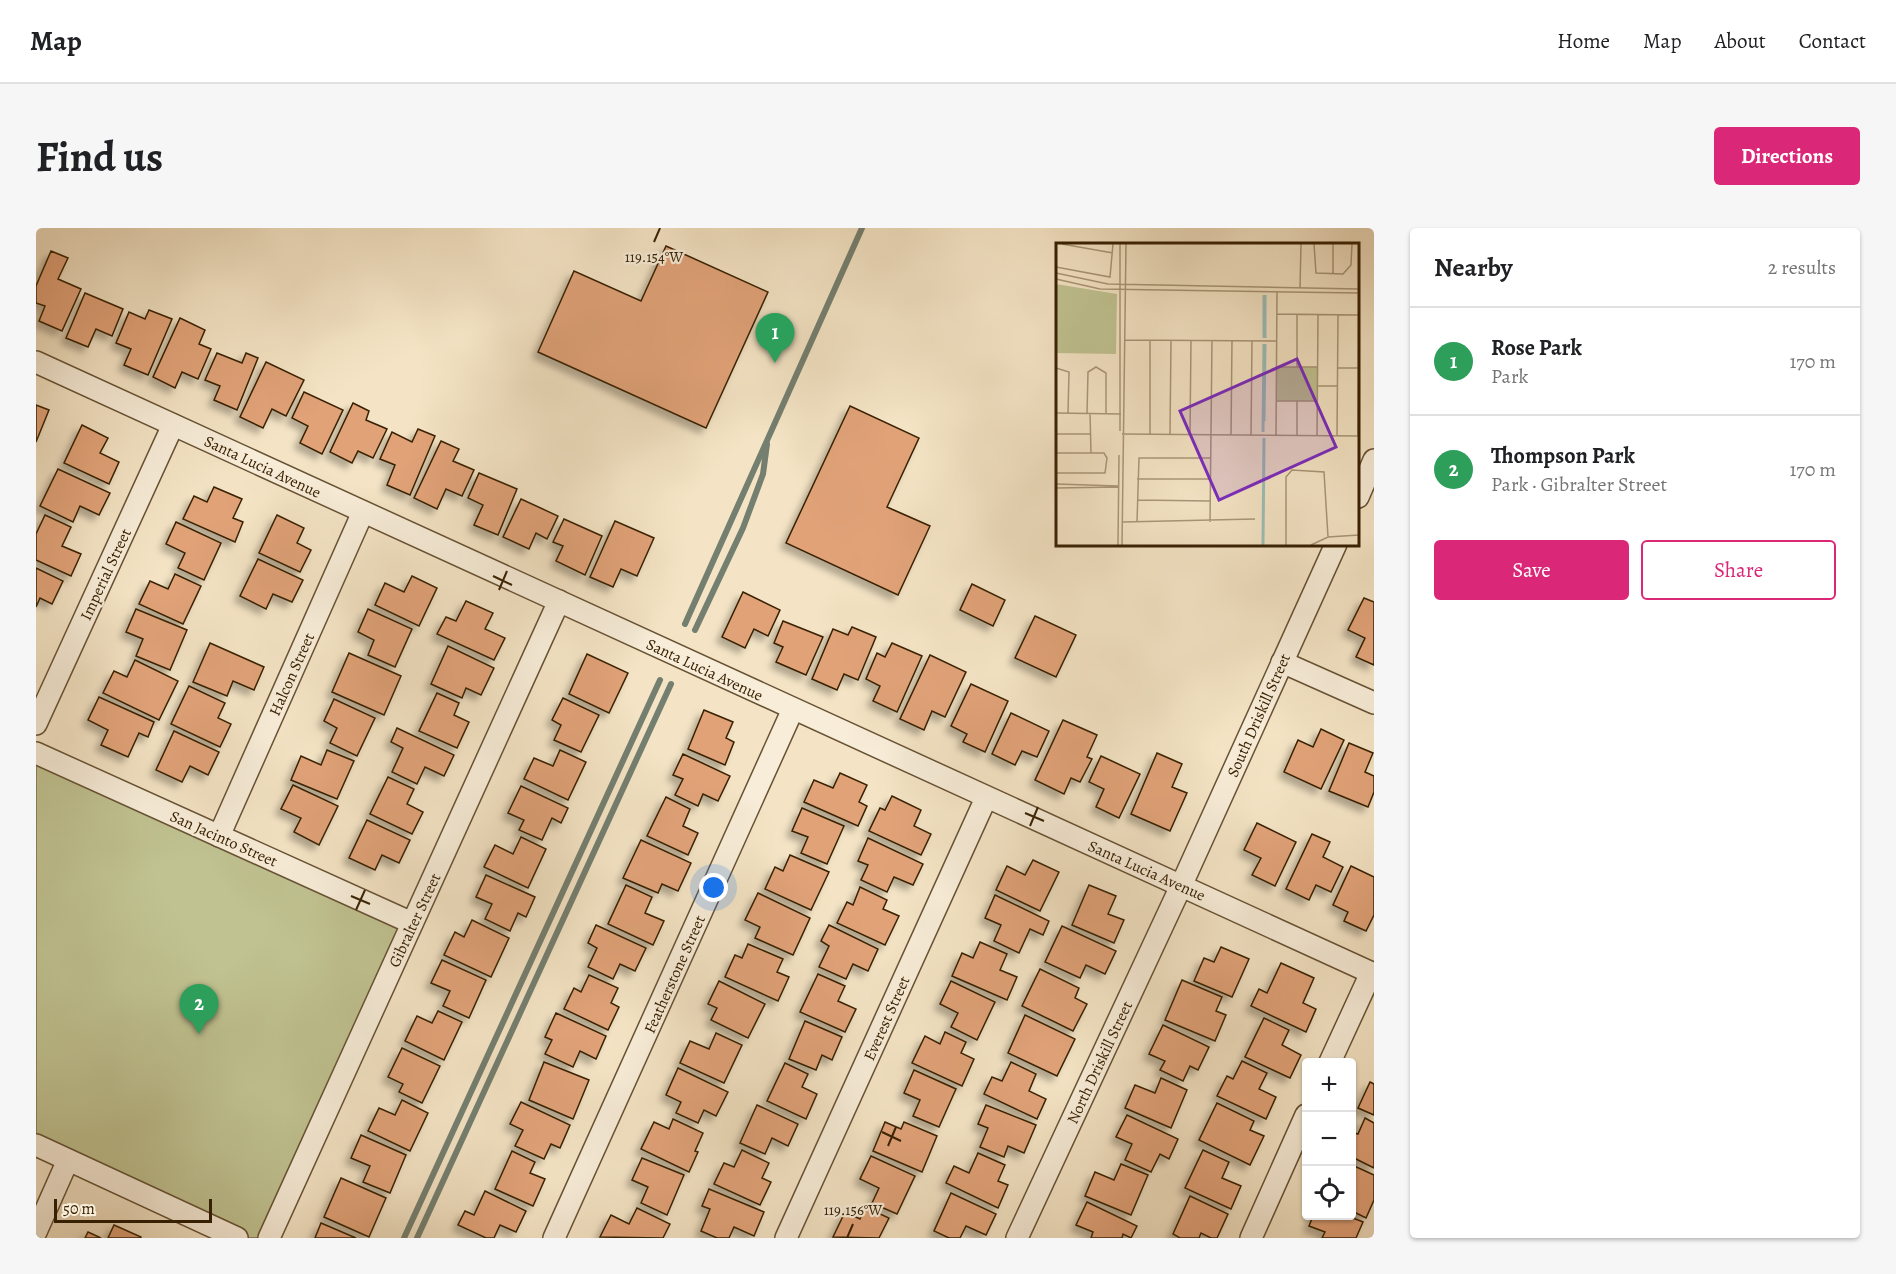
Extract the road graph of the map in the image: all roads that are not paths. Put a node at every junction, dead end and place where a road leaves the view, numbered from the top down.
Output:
1 (36, 362) edge
2 (173, 425) junction
3 (1374, 460) edge
4 (1359, 495) edge
5 (363, 512) junction
6 (1335, 546) edge
7 (559, 602) junction
8 (1282, 662) junction
9 (1374, 703) edge
10 (793, 709) junction
11 (36, 724) edge
12 (36, 753) edge
13 (986, 798) junction
14 (219, 836) junction
15 (1180, 886) junction
16 (412, 923) junction
17 (1372, 973) edge
18 (1332, 1058) edge
19 (1302, 1124) edge
20 (36, 1145) edge
21 (68, 1160) junction
22 (36, 1232) edge
23 (237, 1238) edge
24 (269, 1238) edge
25 (554, 1238) edge
26 (786, 1238) edge
27 (1017, 1238) edge
28 (1251, 1238) edge

1 - 2 street, Santa Lucia Avenue
2 - 5 street, Santa Lucia Avenue
2 - 11 street, Imperial Street
3 - 4 street
5 - 7 street, Santa Lucia Avenue
5 - 14 street, Halcon Street
6 - 8 street, South Driskill Street
7 - 10 street, Santa Lucia Avenue
7 - 16 street, Gibralter Street
8 - 9 street
8 - 15 street, South Driskill Street
10 - 13 street, Santa Lucia Avenue
10 - 25 street, Featherstone Street
12 - 14 street, San Jacinto Street
13 - 15 street, Santa Lucia Avenue
13 - 26 street, Everest Street
14 - 16 street, San Jacinto Street
15 - 17 street, Santa Lucia Avenue
15 - 27 street, North Driskill Street
16 - 24 street, Gibralter Street
17 - 18 street
19 - 28 street
20 - 21 street
21 - 22 street
21 - 23 street

